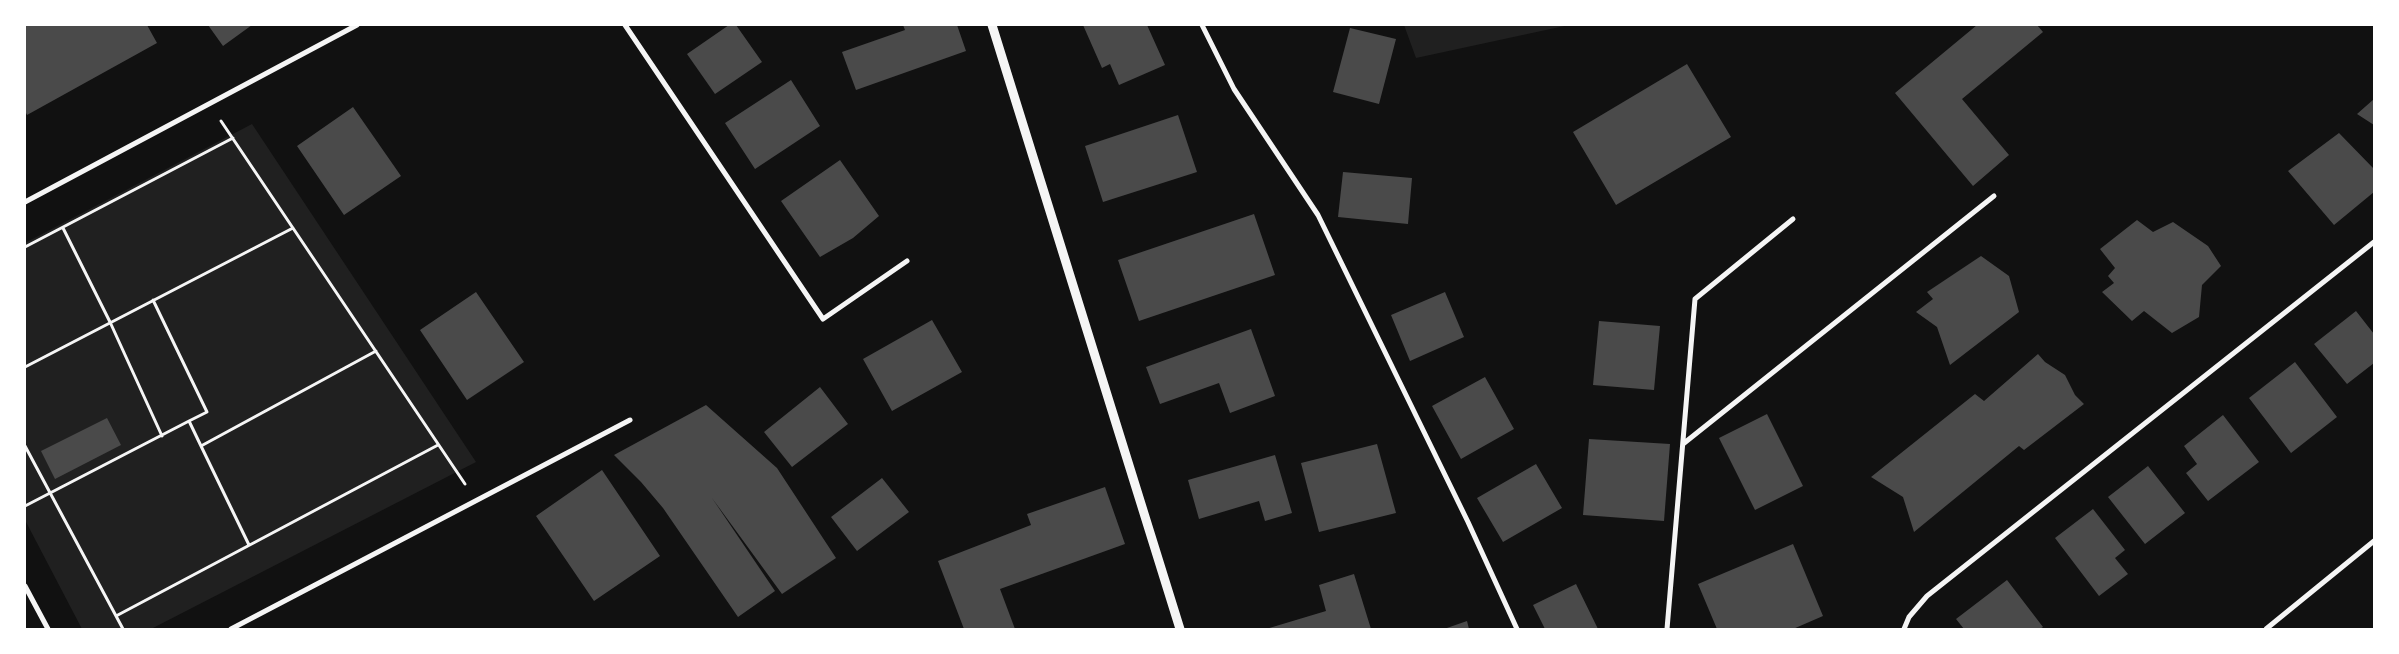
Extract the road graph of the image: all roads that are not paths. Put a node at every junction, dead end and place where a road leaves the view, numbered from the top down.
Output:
1 (357, 25) edge
2 (625, 25) edge
3 (992, 25) edge
4 (1202, 25) edge
5 (1994, 196) dead end
6 (25, 202) edge
7 (1793, 219) dead end
8 (2374, 242) edge
9 (908, 261) dead end
10 (630, 420) dead end
11 (1683, 444) junction
12 (2374, 541) edge
13 (25, 586) edge
14 (48, 629) edge
15 (231, 629) edge
16 (1180, 629) edge
17 (1516, 629) edge
18 (1667, 629) edge
19 (1904, 629) edge
20 (2266, 629) edge

1 - 6 street
2 - 9 street
3 - 16 street
4 - 17 street
5 - 11 street
7 - 11 street
8 - 19 street
10 - 15 street
11 - 18 street
12 - 20 street
13 - 14 street

